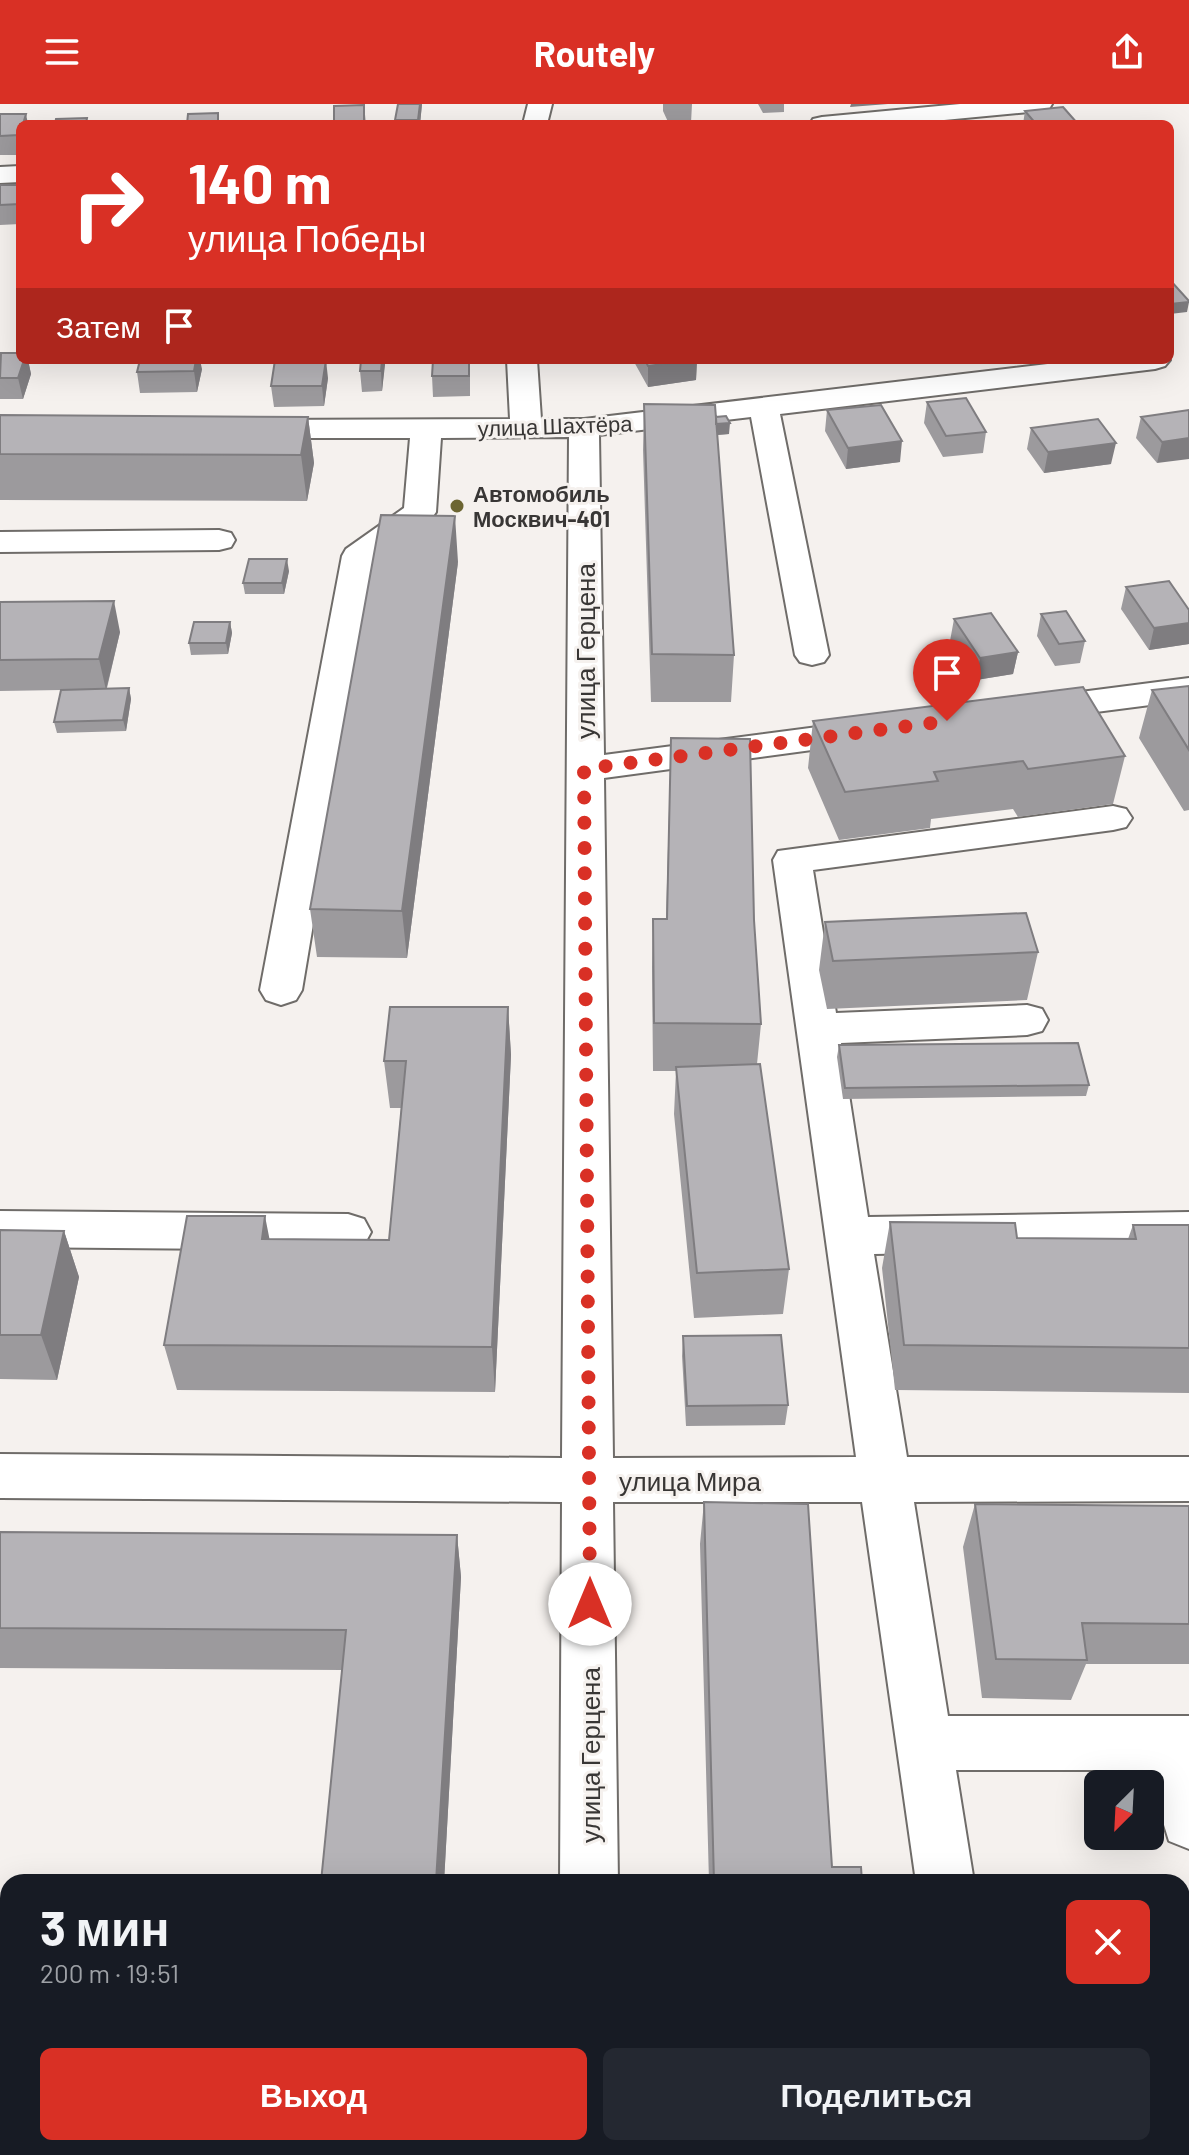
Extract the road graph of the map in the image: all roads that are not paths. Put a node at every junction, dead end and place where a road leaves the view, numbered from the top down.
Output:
1 (1040, 104) edge
2 (866, 120) edge
3 (522, 364) edge
4 (1119, 364) edge
5 (764, 407) junction
6 (526, 428) junction
7 (584, 428) junction
8 (426, 429) junction
9 (221, 430) edge
10 (219, 540) dead end
11 (0, 542) edge
12 (812, 655) dead end
13 (1189, 689) edge
14 (1003, 714) edge
15 (910, 726) edge
16 (584, 769) junction
17 (1113, 818) dead end
18 (281, 990) dead end
19 (1027, 1020) dead end
20 (817, 1029) junction
21 (0, 1229) edge
22 (1189, 1230) edge
23 (348, 1232) dead end
24 (848, 1236) junction
25 (0, 1476) edge
26 (884, 1479) junction
27 (1189, 1479) edge
28 (590, 1480) junction
29 (924, 1743) junction
30 (1179, 1743) edge
31 (1189, 1821) edge
32 (589, 1874) edge
33 (944, 1874) edge

1 - 2 street
3 - 6 street
4 - 5 street, улица Шахтёра
5 - 7 street, улица Шахтёра
5 - 12 street
6 - 7 street, улица Шахтёра
6 - 8 street, улица Шахтёра
7 - 16 street, улица Герцена
8 - 9 street, улица Шахтёра
8 - 18 street
10 - 11 street
13 - 14 street
15 - 16 street
16 - 28 street, улица Герцена
17 - 20 street
19 - 20 street
20 - 24 street
21 - 23 street
22 - 24 street
24 - 26 street
25 - 28 street, улица Мира
26 - 27 street, улица Мира
26 - 28 street, улица Мира
26 - 29 street
28 - 32 street, улица Герцена
29 - 30 street
29 - 33 street
30 - 31 street

